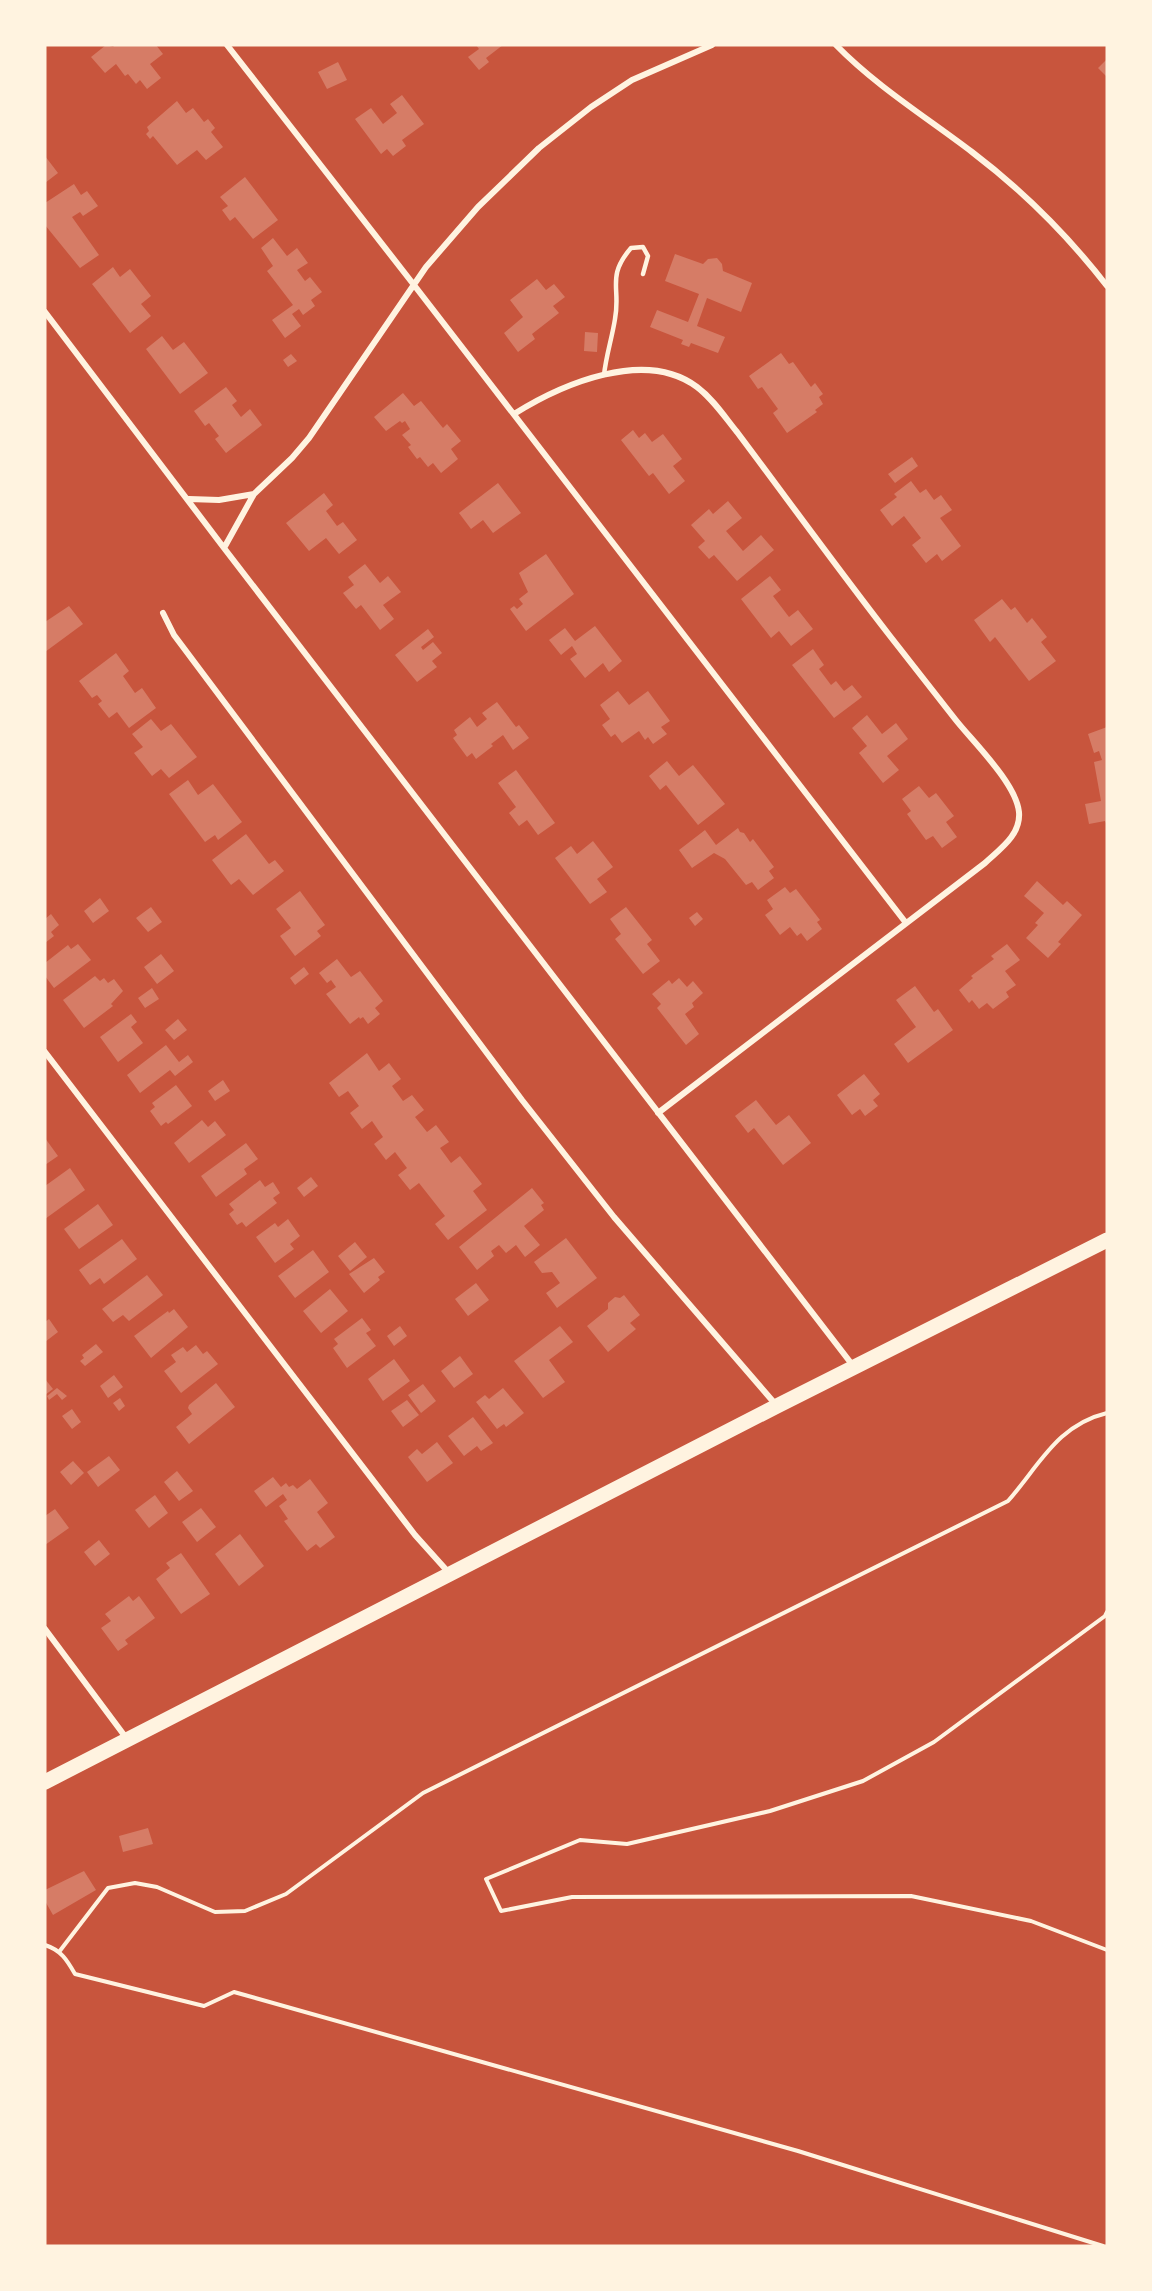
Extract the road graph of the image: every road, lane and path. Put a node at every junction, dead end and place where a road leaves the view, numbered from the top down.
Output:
1 (227, 45) edge
2 (712, 45) edge
3 (836, 45) edge
4 (643, 274) dead end
5 (414, 285) junction
6 (1107, 286) edge
7 (45, 312) edge
8 (603, 375) junction
9 (514, 414) junction
10 (254, 494) junction
11 (189, 499) junction
12 (224, 548) junction
13 (163, 613) dead end
14 (906, 923) junction
15 (45, 1052) edge
16 (658, 1113) junction
17 (1107, 1240) edge
18 (854, 1368) junction
19 (777, 1406) junction
20 (1107, 1413) edge
21 (451, 1575) junction
22 (1107, 1612) edge
23 (45, 1629) edge
24 (128, 1740) junction
25 (45, 1782) edge
26 (45, 1945) edge
27 (1107, 1950) edge
28 (59, 1952) junction
29 (1103, 2246) edge

1 - 5 street
2 - 5 street
3 - 6 street
4 - 8 lane
5 - 9 street
5 - 10 street
7 - 11 street
8 - 9 street
8 - 14 street
9 - 14 street
10 - 11 street
10 - 12 street
11 - 12 street
12 - 16 street
13 - 19 street
14 - 16 street
15 - 21 street
16 - 18 street
17 - 18 main road
18 - 19 main road
19 - 21 main road
20 - 28 path
21 - 24 main road
22 - 27 path
23 - 24 street
24 - 25 main road
26 - 28 path
28 - 29 path

